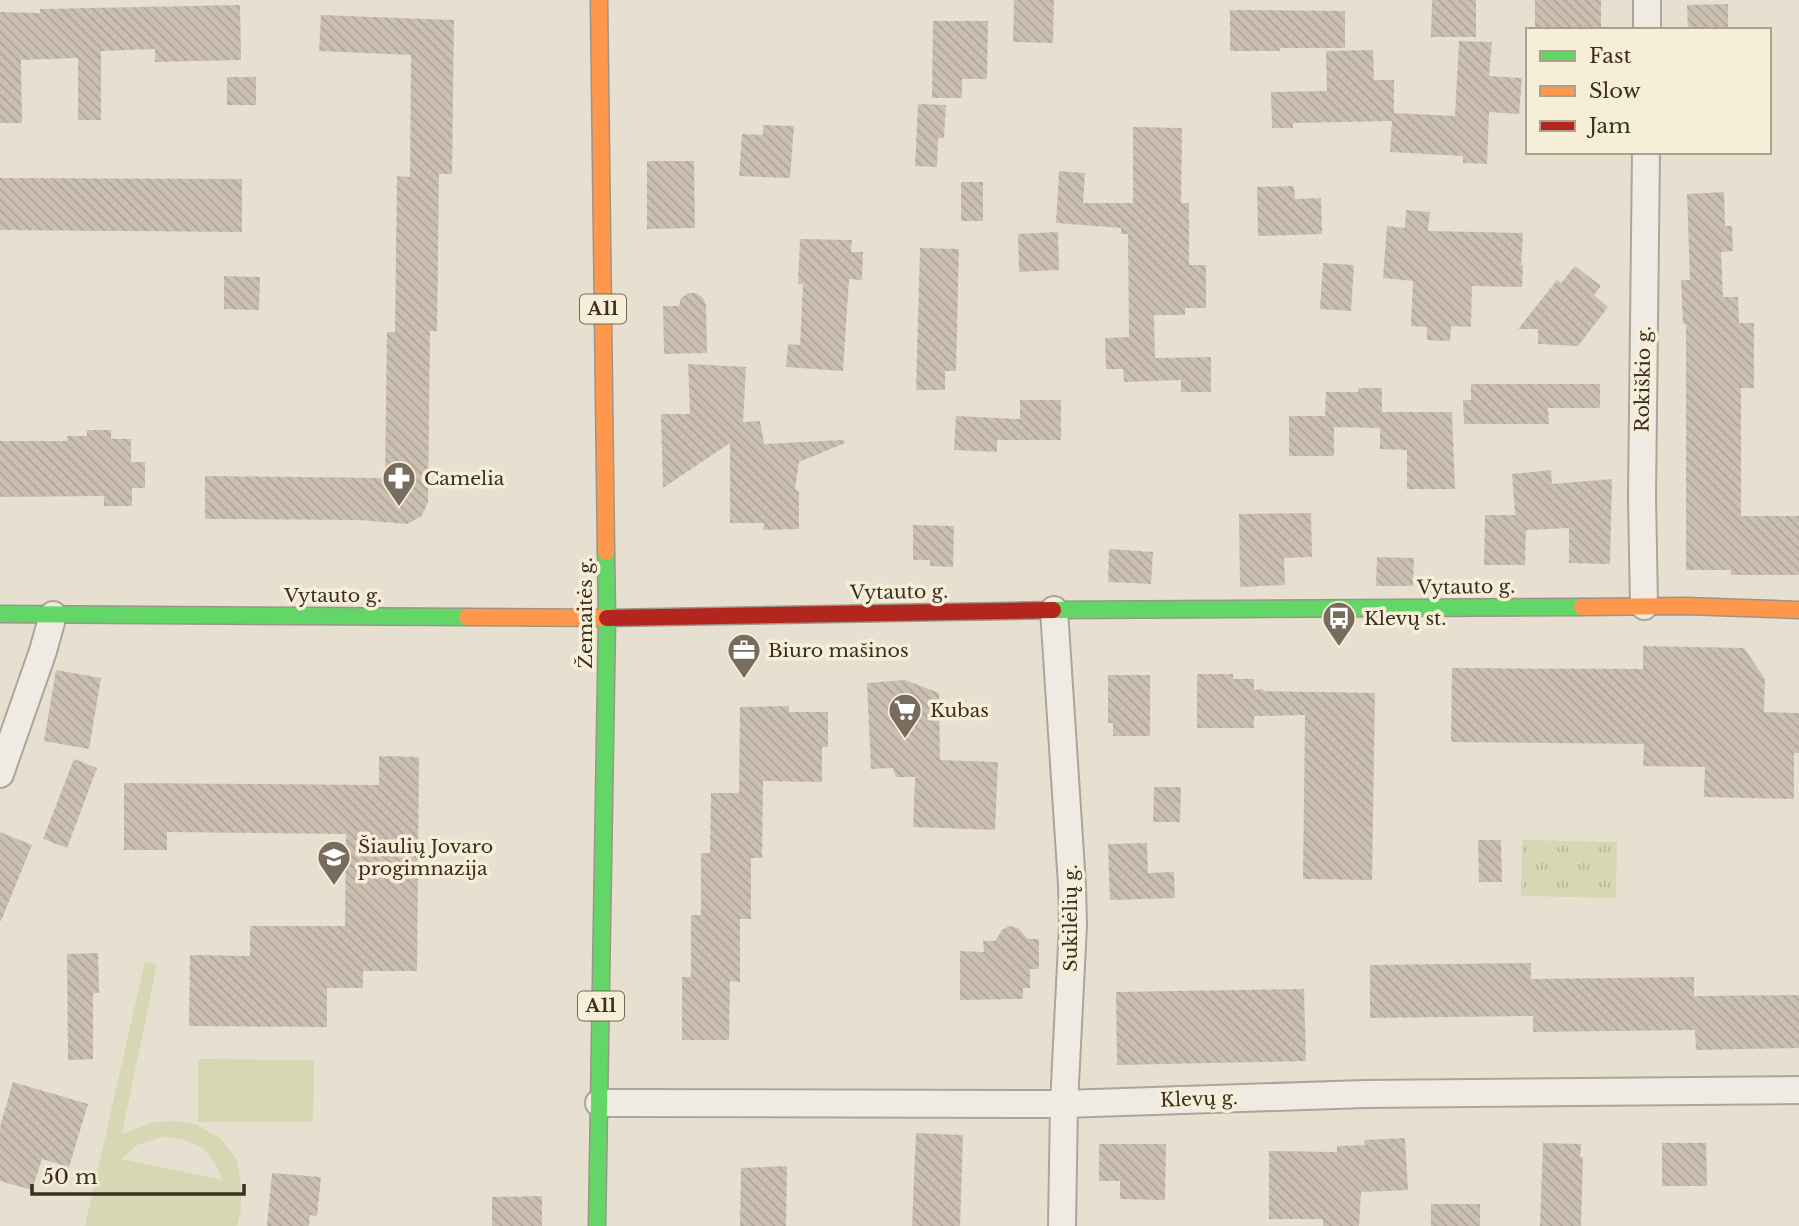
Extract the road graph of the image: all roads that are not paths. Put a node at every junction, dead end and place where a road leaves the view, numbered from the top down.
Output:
1 (599, 0) edge
2 (1647, 0) edge
3 (1647, 28) edge
4 (1646, 154) edge
5 (1644, 606) junction
6 (1054, 610) junction
7 (1799, 610) edge
8 (0, 614) edge
9 (53, 615) junction
10 (607, 618) junction
11 (0, 774) edge
12 (1799, 1090) edge
13 (599, 1104) junction
14 (1064, 1104) junction
15 (597, 1226) edge
16 (1062, 1226) edge

1 - 10 main road, Žemaitės g. / A11
2 - 3 street
4 - 5 street, Rokiškio g.
5 - 6 main road, Vytauto g.
5 - 7 main road, Vytauto g.
6 - 10 main road, Vytauto g.
6 - 14 street, Sukilėlių g.
8 - 9 main road, Vytauto g.
9 - 10 main road, Vytauto g.
9 - 11 street
10 - 13 main road, Žemaitės g. / A11
12 - 14 street, Klevų g.
13 - 14 street, Klevų g.
13 - 15 main road, Žemaitės g. / A11
14 - 16 street, Sukilėlių g.

